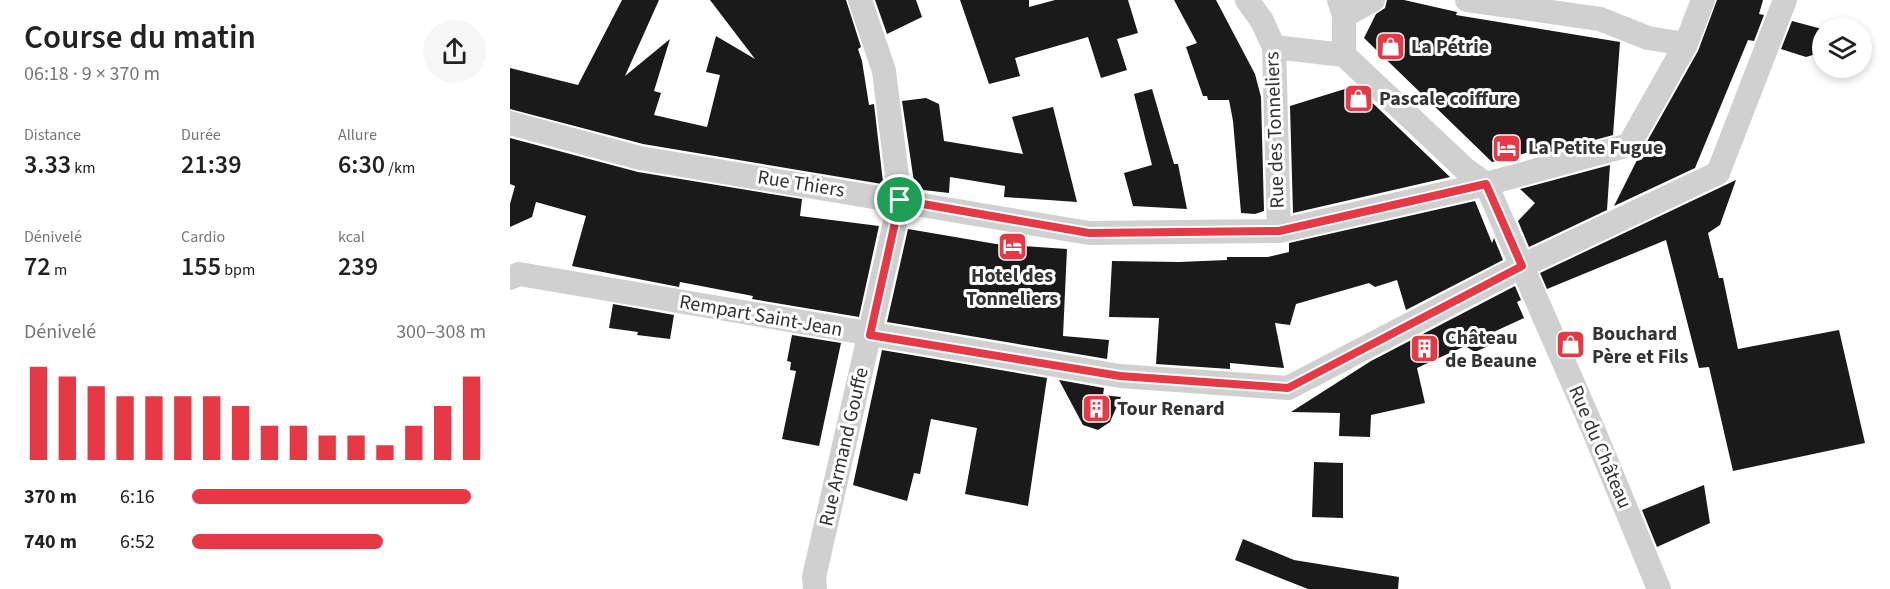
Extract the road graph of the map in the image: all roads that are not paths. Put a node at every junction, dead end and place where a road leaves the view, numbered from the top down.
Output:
1 (860, 0) edge
2 (1247, 0) edge
3 (1373, 0) edge
4 (1467, 0) edge
5 (1703, 0) edge
6 (1785, 0) edge
7 (1342, 8) edge
8 (1686, 44) junction
9 (1274, 47) junction
10 (1344, 55) junction
11 (510, 123) edge
12 (1486, 184) junction
13 (900, 200) junction
14 (1279, 231) junction
15 (1522, 266) junction
16 (510, 278) edge
17 (870, 335) junction
18 (815, 589) edge
19 (1659, 589) edge

1 - 13 street, Rue Armand Gouffe
2 - 9 street, Rue des Tonneliers
3 - 7 street
4 - 8 street
5 - 8 street, Rue Thiers
6 - 15 street, Rempart Saint-Jean
7 - 10 street
8 - 12 street, Rue Thiers
9 - 10 street
9 - 14 street, Rue des Tonneliers
10 - 12 street, Rue du Château
11 - 13 street, Rue Thiers
12 - 14 street, Rue Thiers
12 - 15 street, Rue du Château
13 - 14 street, Rue Thiers
13 - 17 street, Rue Armand Gouffe
15 - 17 street, Rempart Saint-Jean
15 - 19 street, Rue du Château
16 - 17 street, Rempart Saint-Jean
17 - 18 street, Rue Armand Gouffe

